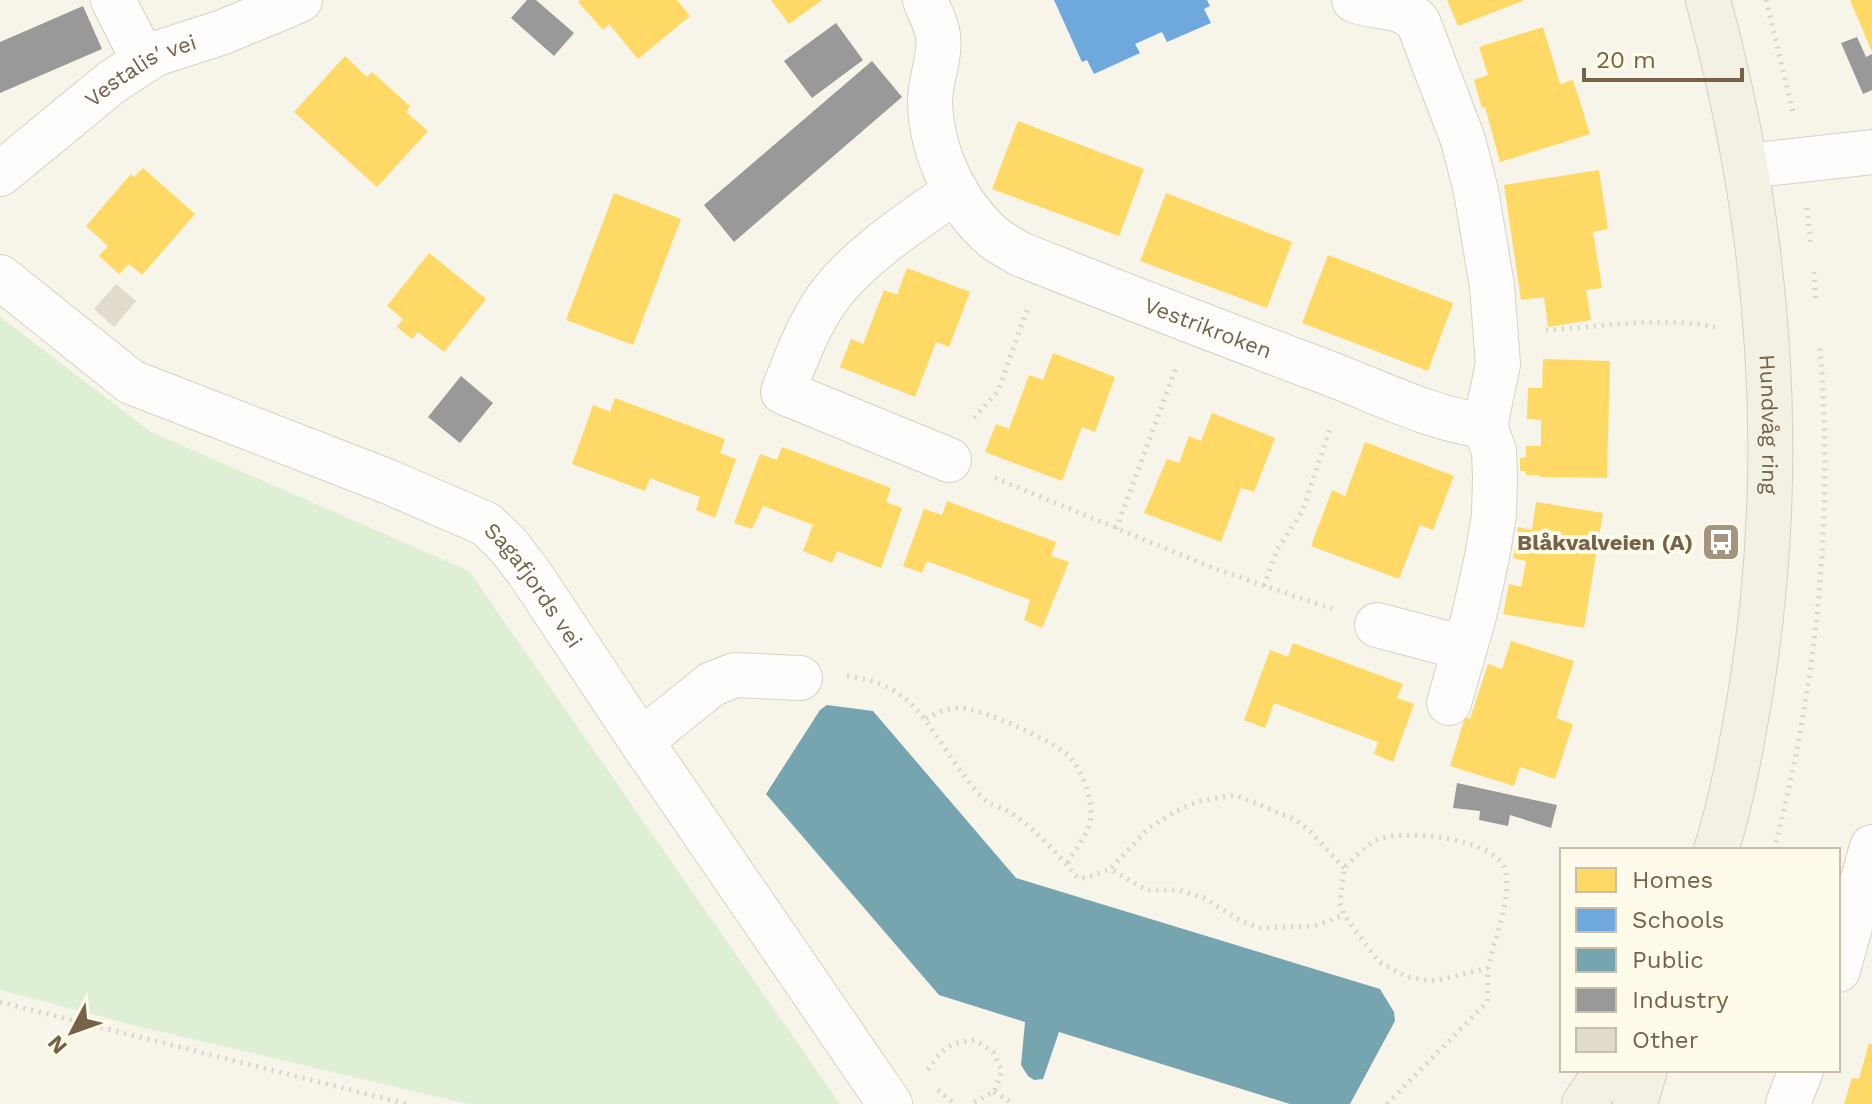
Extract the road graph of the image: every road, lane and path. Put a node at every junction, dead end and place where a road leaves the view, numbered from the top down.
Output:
1 (113, 0) edge
2 (300, 0) edge
3 (925, 0) edge
4 (1354, 0) edge
5 (1708, 0) edge
6 (1766, 0) edge
7 (144, 61) junction
8 (1796, 122) dead end
9 (1872, 152) edge
10 (1747, 166) junction
11 (0, 174) edge
12 (956, 191) junction
13 (1043, 263) junction
14 (0, 277) edge
15 (1193, 322) junction
16 (1724, 329) dead end
17 (1497, 334) junction
18 (1347, 380) junction
19 (1485, 426) junction
20 (949, 460) junction
21 (1116, 529) junction
22 (1264, 586) junction
23 (1377, 625) joint
24 (1464, 648) junction
25 (800, 678) joint
26 (1449, 703) dead end
27 (926, 719) junction
28 (641, 741) junction
29 (1872, 847) edge
30 (1717, 848) edge
31 (1067, 864) junction
32 (1344, 868) junction
33 (1110, 869) junction
34 (1344, 915) junction
35 (1840, 963) edge
36 (1488, 968) junction
37 (0, 1002) edge
38 (928, 1070) dead end
39 (1606, 1072) edge
40 (1644, 1072) edge
41 (1800, 1072) edge
42 (994, 1092) junction
43 (407, 1104) edge
44 (890, 1104) edge
45 (970, 1104) edge
46 (1014, 1104) edge
47 (1387, 1104) edge
48 (1584, 1104) edge
49 (1635, 1104) edge
50 (1788, 1104) edge

1 - 7 street
2 - 7 street, Vestalis' vei
3 - 12 street, Vestrikroken
4 - 17 street
5 - 10 main road, Hundvåg ring
6 - 8 path
7 - 11 street, Vestalis' vei
9 - 10 street
10 - 30 main road, Hundvåg ring
12 - 13 street, Vestrikroken
12 - 20 street
13 - 15 street, Vestrikroken
13 - 20 path
14 - 28 street, Sagafjords vei
15 - 18 street, Vestrikroken
15 - 21 path
16 - 17 path
17 - 19 street
18 - 19 street, Vestrikroken
18 - 22 path
19 - 24 street
20 - 21 path
21 - 22 path
22 - 23 path
23 - 24 street
24 - 26 street
25 - 27 path
25 - 28 street
27 - 31 path
27 - 31 path
28 - 44 street, Sagafjords vei
29 - 35 street
31 - 33 path
32 - 33 path
32 - 34 path
32 - 36 path
33 - 34 path
34 - 36 path
36 - 47 path
37 - 43 path
38 - 42 path
39 - 48 main road
40 - 49 main road
41 - 50 street
42 - 45 path
42 - 46 path

